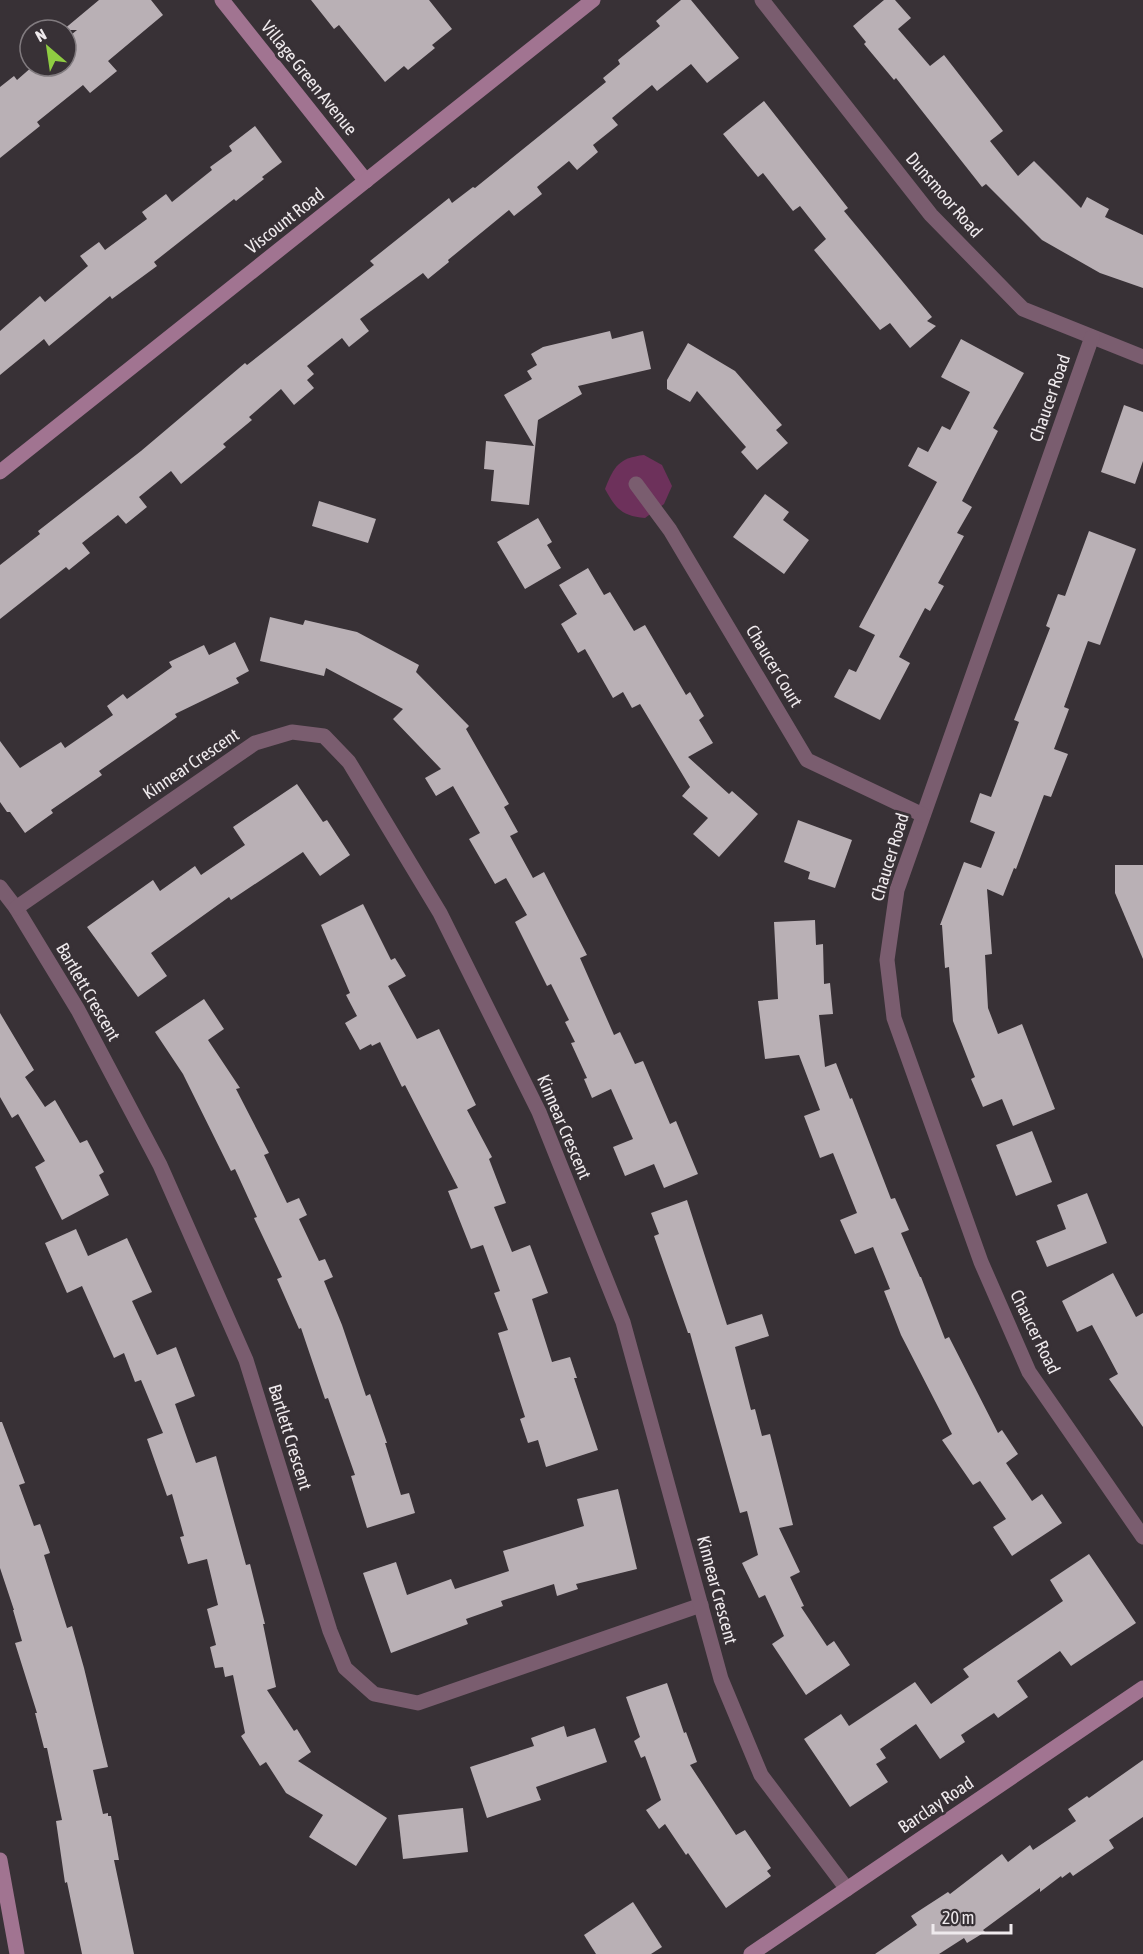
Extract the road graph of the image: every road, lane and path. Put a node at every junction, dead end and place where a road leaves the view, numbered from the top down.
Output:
1 (222, 0) edge
2 (593, 0) edge
3 (762, 0) edge
4 (366, 181) junction
5 (1092, 337) junction
6 (1143, 357) edge
7 (0, 472) edge
8 (636, 484) dead end
9 (923, 815) junction
10 (0, 887) edge
11 (16, 908) junction
12 (1143, 1537) edge
13 (700, 1605) junction
14 (1143, 1688) edge
15 (0, 1860) edge
16 (848, 1888) junction
17 (16, 1954) edge
18 (751, 1954) edge

1 - 4 street, Village Green Avenue
2 - 4 street, Viscount Road
3 - 5 street, Dunsmoor Road
4 - 7 street, Viscount Road
5 - 6 street, Dunsmoor Road
5 - 9 street, Chaucer Road
8 - 9 street, Chaucer Court
9 - 12 street, Chaucer Road
10 - 11 street, Bartlett Crescent
11 - 13 street, Bartlett Crescent
11 - 13 street, Kinnear Crescent
13 - 16 street, Kinnear Crescent
14 - 16 street, Barclay Road
15 - 17 street
16 - 18 street, Barclay Road

